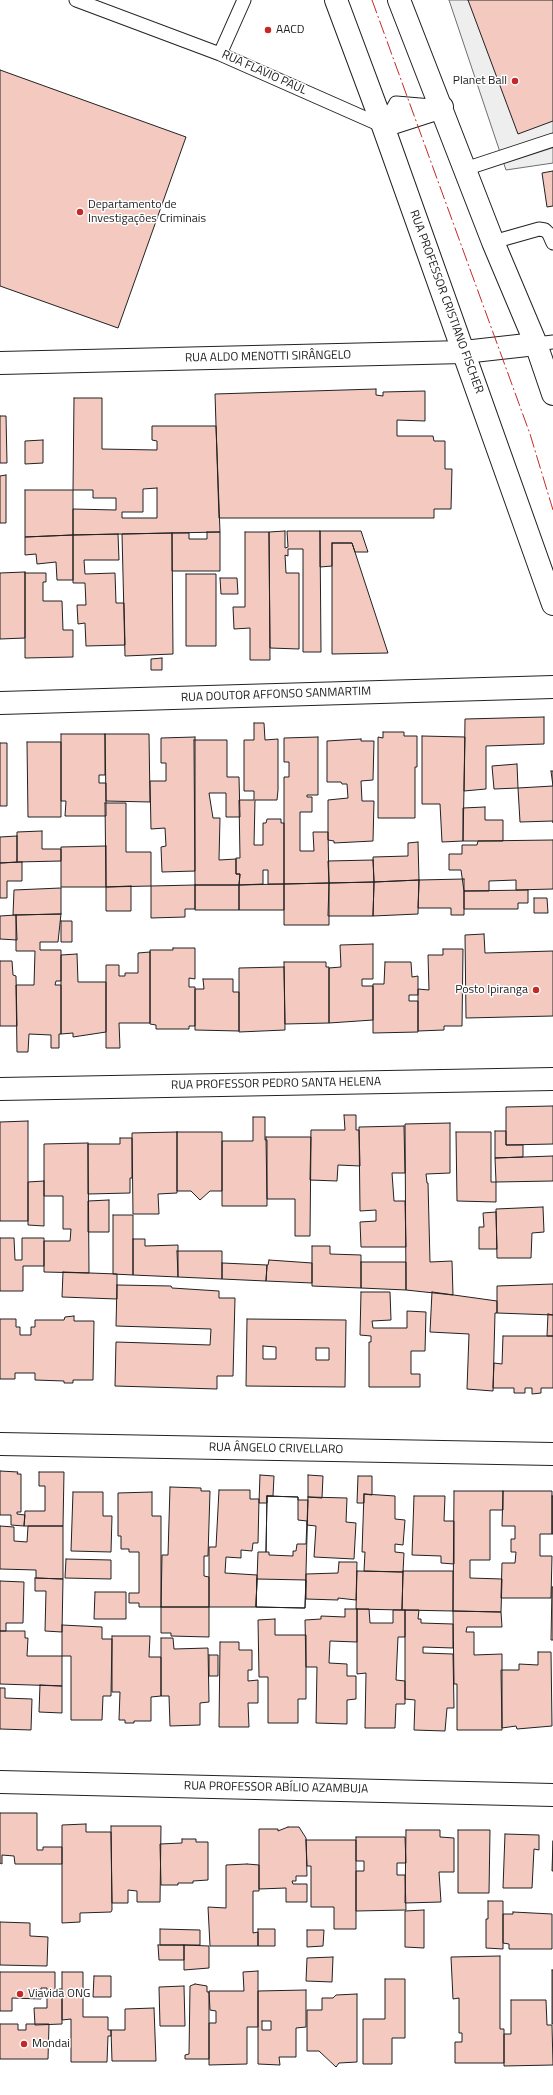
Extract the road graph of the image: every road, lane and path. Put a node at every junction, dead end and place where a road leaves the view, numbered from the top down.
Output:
1 (76, 0) edge
2 (244, 0) edge
3 (336, 0) edge
4 (400, 0) edge
5 (220, 54) junction
6 (442, 107) junction
7 (383, 126) junction
8 (553, 140) edge
9 (465, 169) junction
10 (492, 242) junction
11 (553, 244) edge
12 (544, 343) edge
13 (464, 352) junction
14 (0, 363) edge
15 (553, 394) edge
16 (553, 604) edge
17 (553, 687) edge
18 (0, 703) edge
19 (553, 1079) edge
20 (0, 1089) edge
21 (0, 1444) edge
22 (553, 1454) edge
23 (0, 1782) edge
24 (553, 1795) edge

1 - 5 lane, RUA FLAVIO PAUL
2 - 5 lane
3 - 7 street, RUA PROFESSOR CRISTIANO FISCHER
4 - 6 street
5 - 7 lane, RUA FLAVIO PAUL
6 - 7 street
6 - 9 street
7 - 13 street, RUA PROFESSOR CRISTIANO FISCHER
8 - 9 lane
9 - 10 street
10 - 11 lane
10 - 12 street
12 - 13 street, RUA ALDO MENOTTI SIRÂNGELO
12 - 15 street
13 - 14 street, RUA ALDO MENOTTI SIRÂNGELO
13 - 16 street, RUA PROFESSOR CRISTIANO FISCHER
17 - 18 street, RUA DOUTOR AFFONSO SANMARTIM
19 - 20 street, RUA PROFESSOR PEDRO SANTA HELENA
21 - 22 street, RUA ÂNGELO CRIVELLARO
23 - 24 street, RUA PROFESSOR ABÍLIO AZAMBUJA

